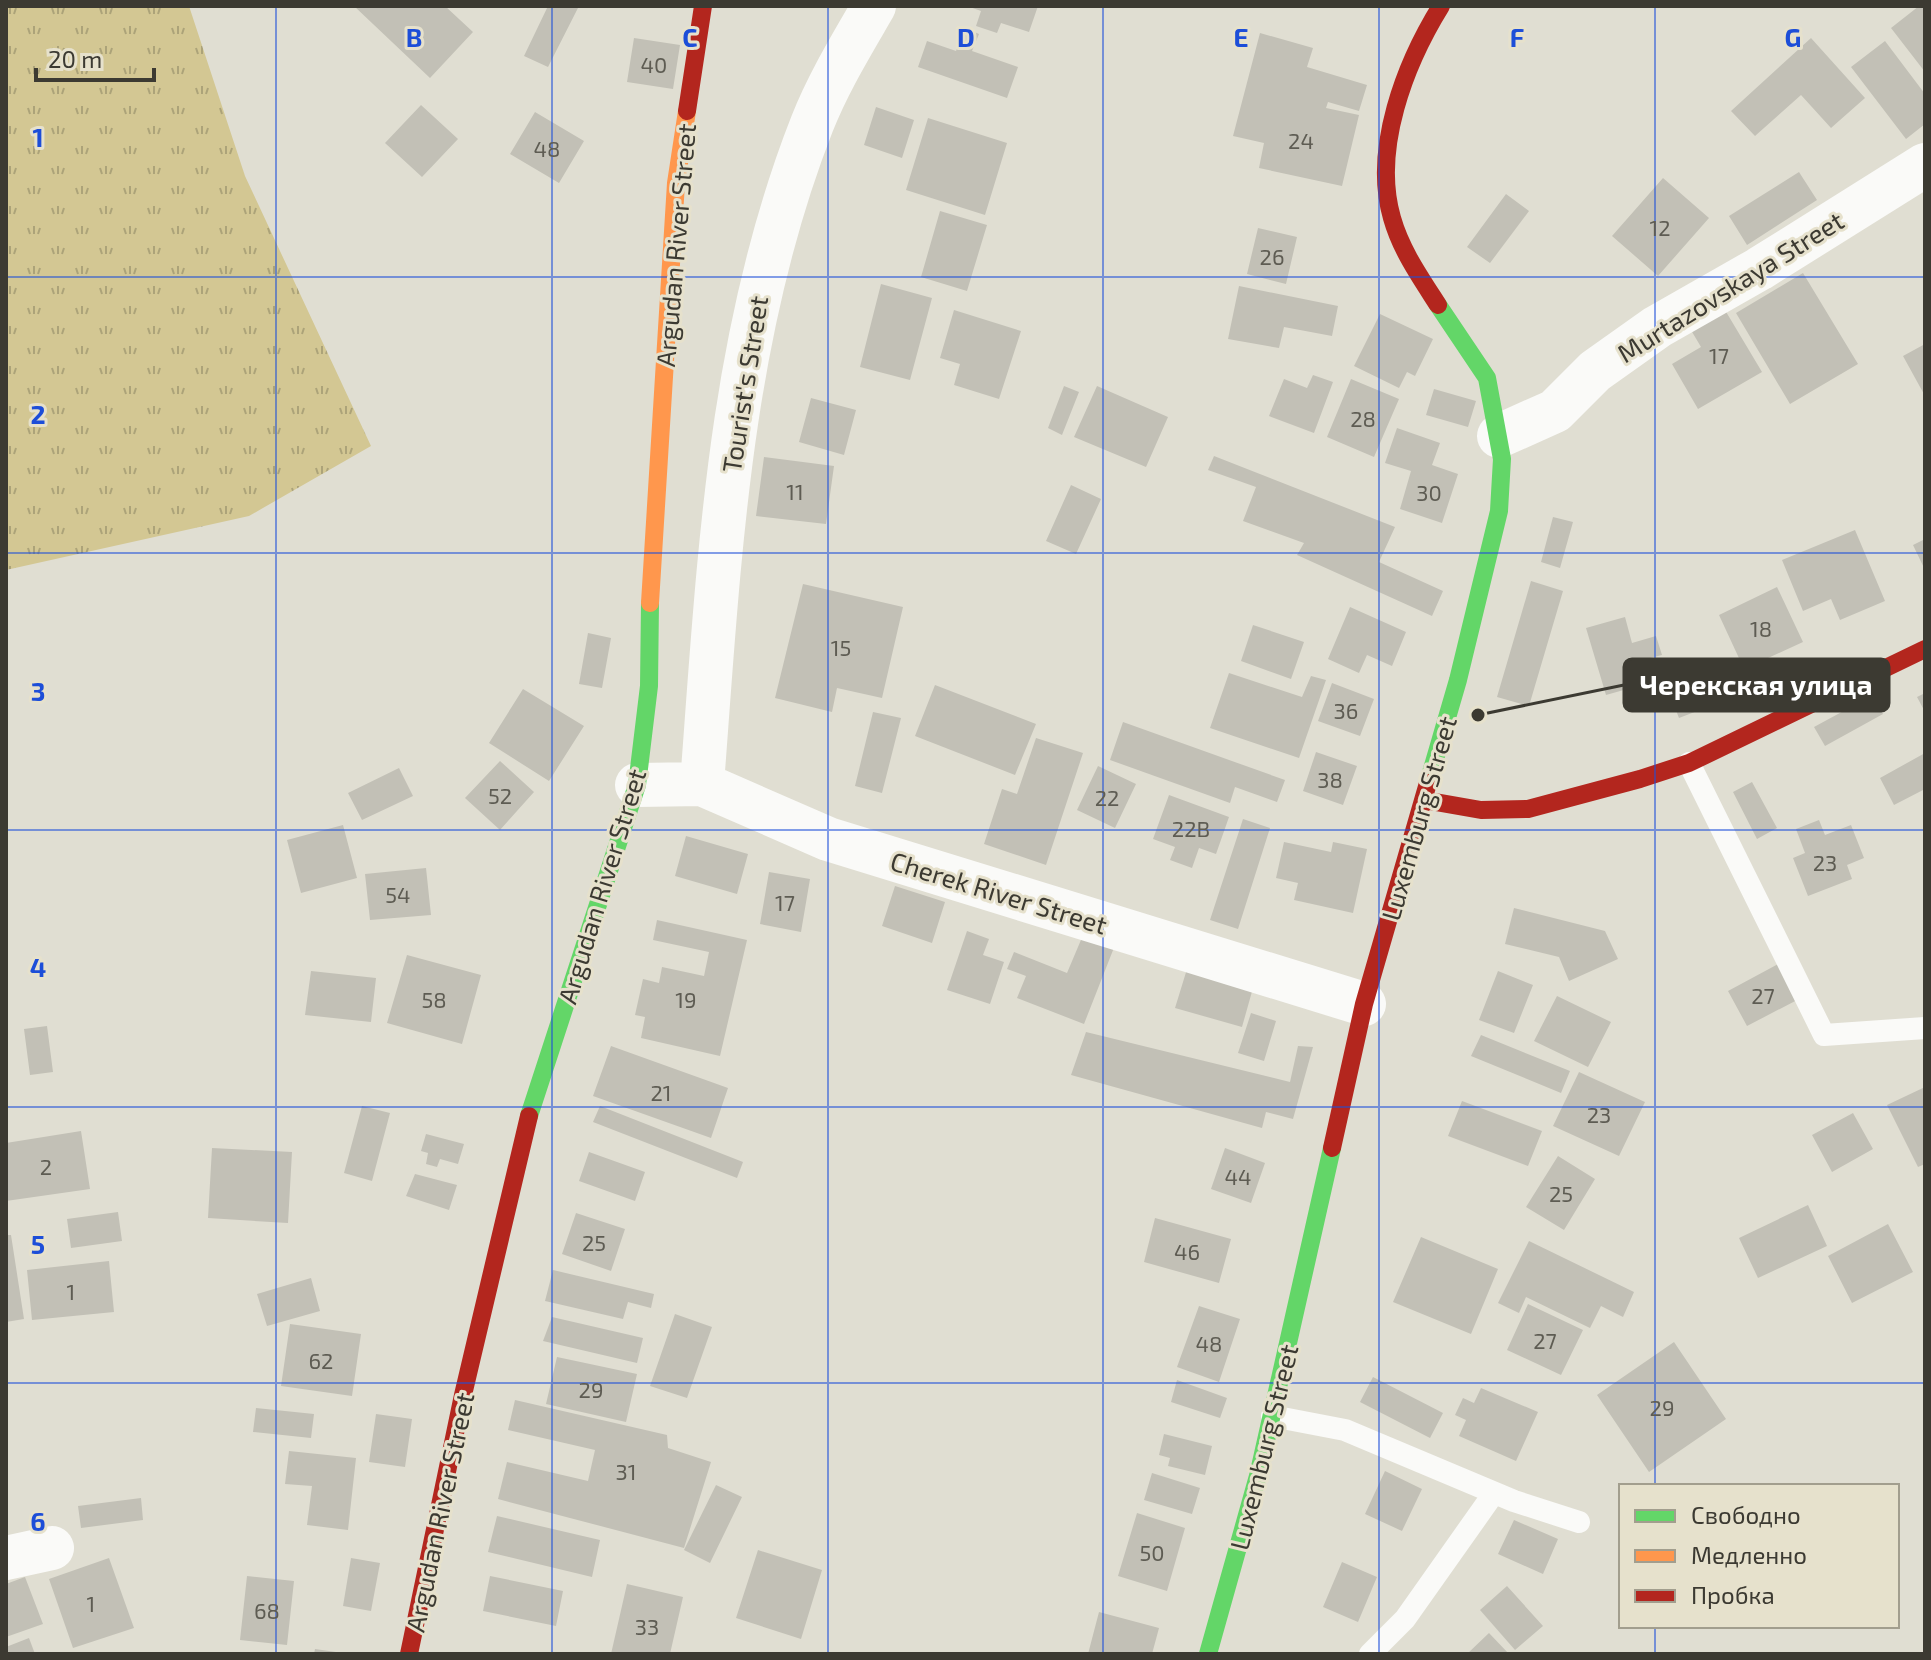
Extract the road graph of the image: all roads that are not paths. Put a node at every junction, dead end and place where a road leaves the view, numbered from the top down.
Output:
1 (703, 6) edge
2 (874, 6) edge
3 (1441, 6) edge
4 (1925, 165) edge
5 (1499, 436) junction
6 (1925, 649) edge
7 (1689, 763) junction
8 (702, 784) junction
9 (637, 785) junction
10 (1424, 800) junction
11 (1364, 1004) junction
12 (1925, 1028) edge
13 (1272, 1416) junction
14 (1494, 1493) junction
15 (1579, 1522) dead end
16 (52, 1548) dead end
17 (6, 1558) edge
18 (409, 1654) edge
19 (1208, 1654) edge
20 (1370, 1654) edge

1 - 9 street, Argudan River Street
2 - 8 street, Tourist's Street
3 - 5 street, Luxemburg Street
4 - 5 street, Murtazovskaya Street
5 - 10 street, Luxemburg Street
6 - 7 street
7 - 10 street
7 - 12 lane
8 - 9 street, Cherek River Street
8 - 11 street, Cherek River Street
9 - 18 street, Argudan River Street
10 - 11 street, Luxemburg Street
11 - 13 street, Luxemburg Street
13 - 14 lane
13 - 19 street, Luxemburg Street
14 - 15 lane
14 - 20 lane
16 - 17 street

